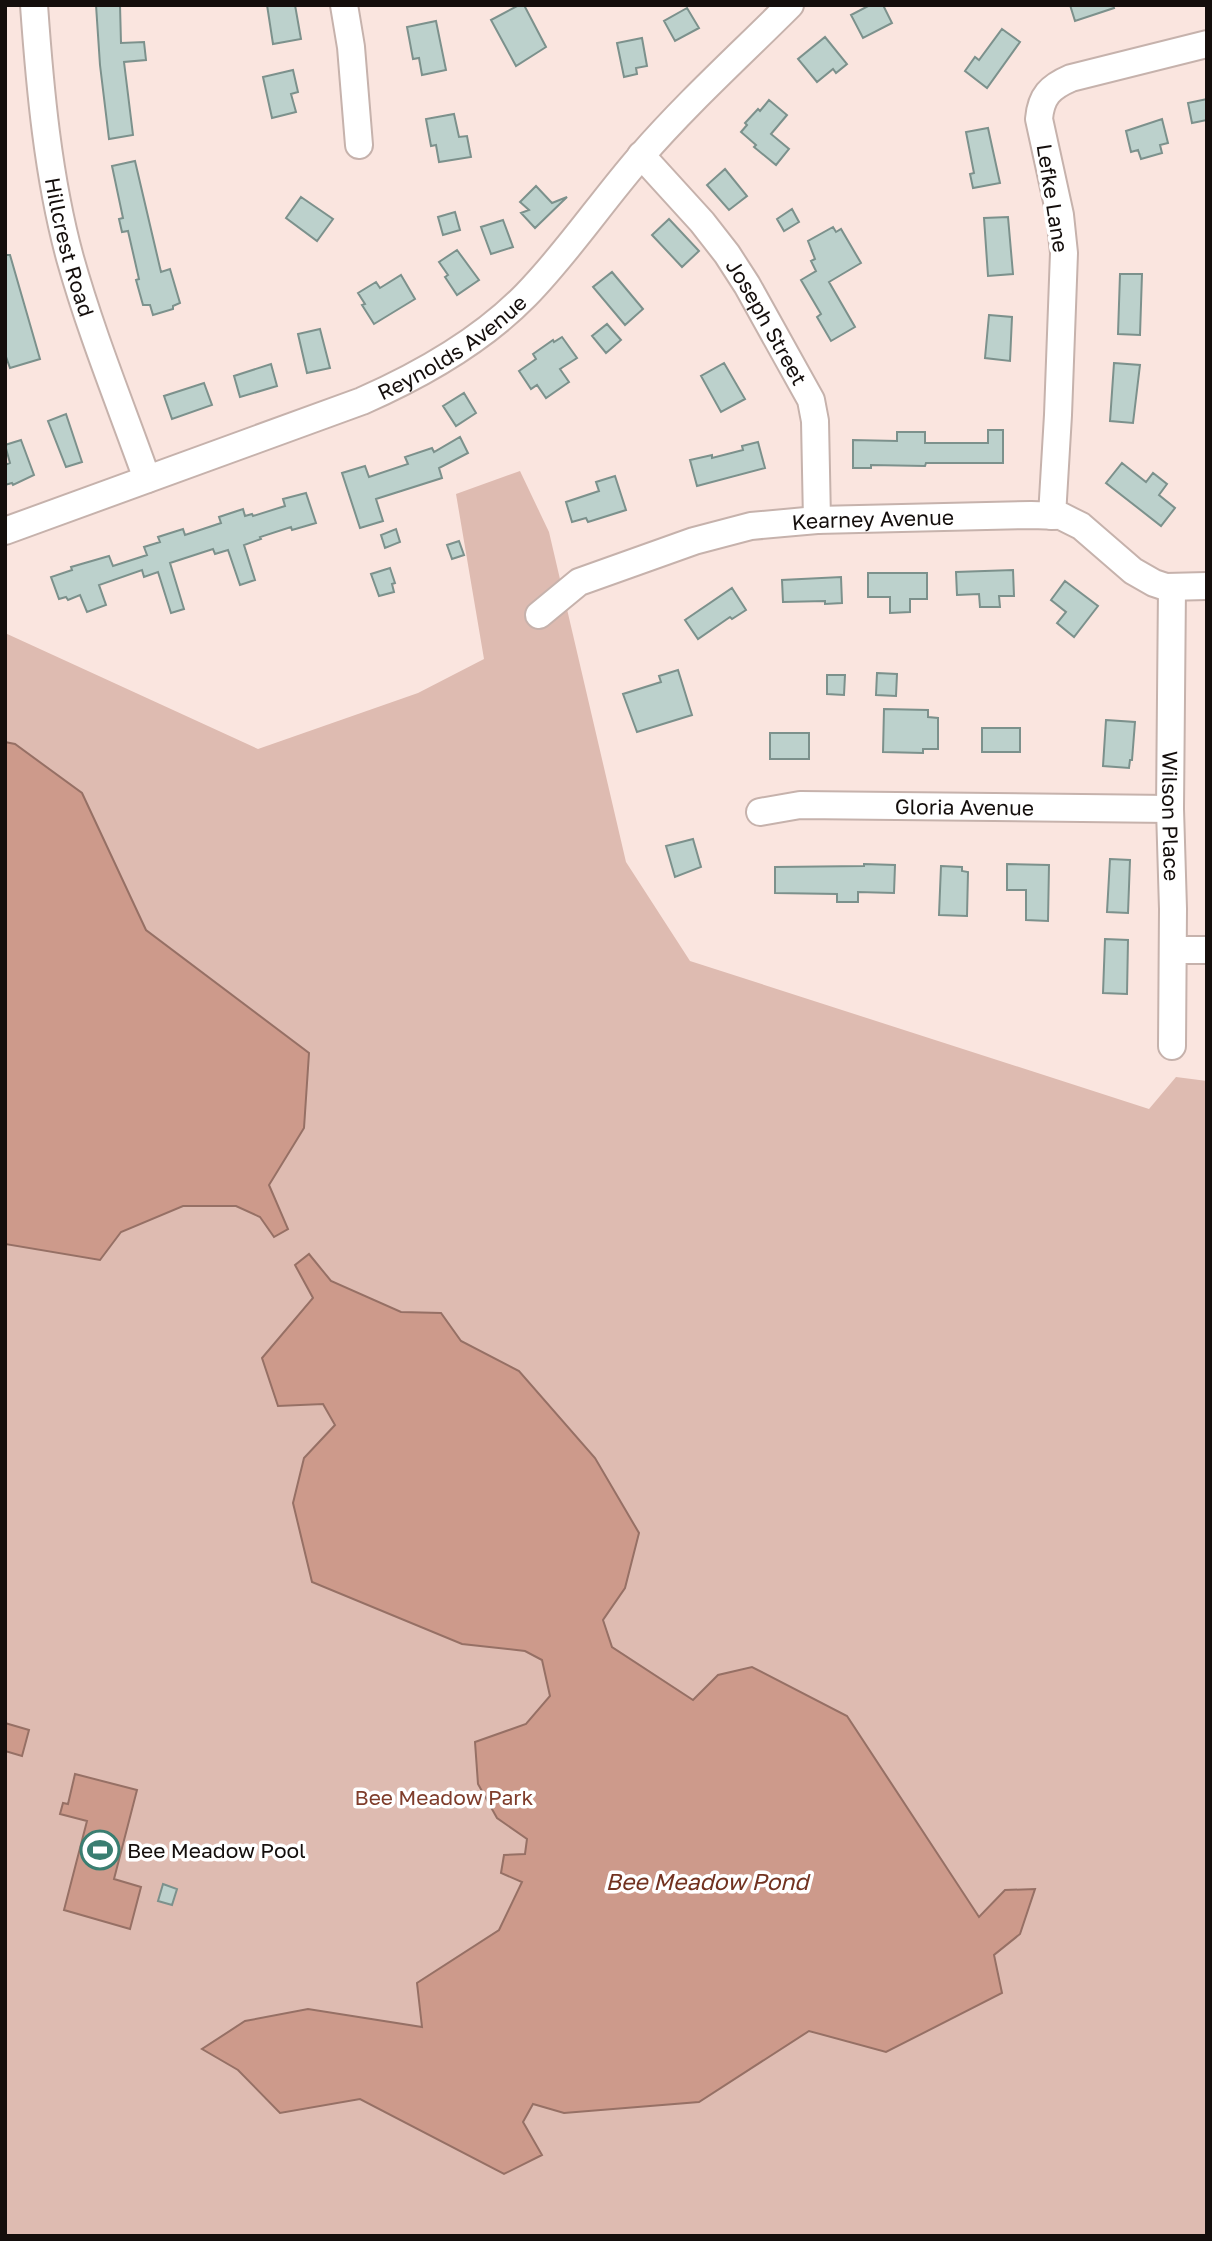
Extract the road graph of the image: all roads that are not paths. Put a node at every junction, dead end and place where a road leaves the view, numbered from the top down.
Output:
1 (34, 5) edge
2 (345, 5) edge
3 (790, 5) edge
4 (1207, 44) edge
5 (359, 145) dead end
6 (641, 155) junction
7 (147, 480) junction
8 (1052, 516) junction
9 (817, 520) junction
10 (5, 531) edge
11 (1207, 586) edge
12 (1172, 587) junction
13 (539, 615) dead end
14 (1170, 809) junction
15 (760, 812) dead end
16 (1173, 950) junction
17 (1207, 950) edge
18 (1172, 1046) dead end

1 - 7 street, Hillcrest Road
2 - 5 street
3 - 6 street, Reynolds Avenue
4 - 8 street, Lefke Lane
6 - 7 street, Reynolds Avenue
6 - 9 street, Joseph Street
7 - 10 street, Reynolds Avenue
8 - 9 street, Kearney Avenue
8 - 12 street, Kearney Avenue
9 - 13 street, Kearney Avenue
11 - 12 street, Kearney Avenue
12 - 14 street, Wilson Place
14 - 15 street, Gloria Avenue
14 - 16 street, Wilson Place
16 - 17 street
16 - 18 street, Wilson Place

